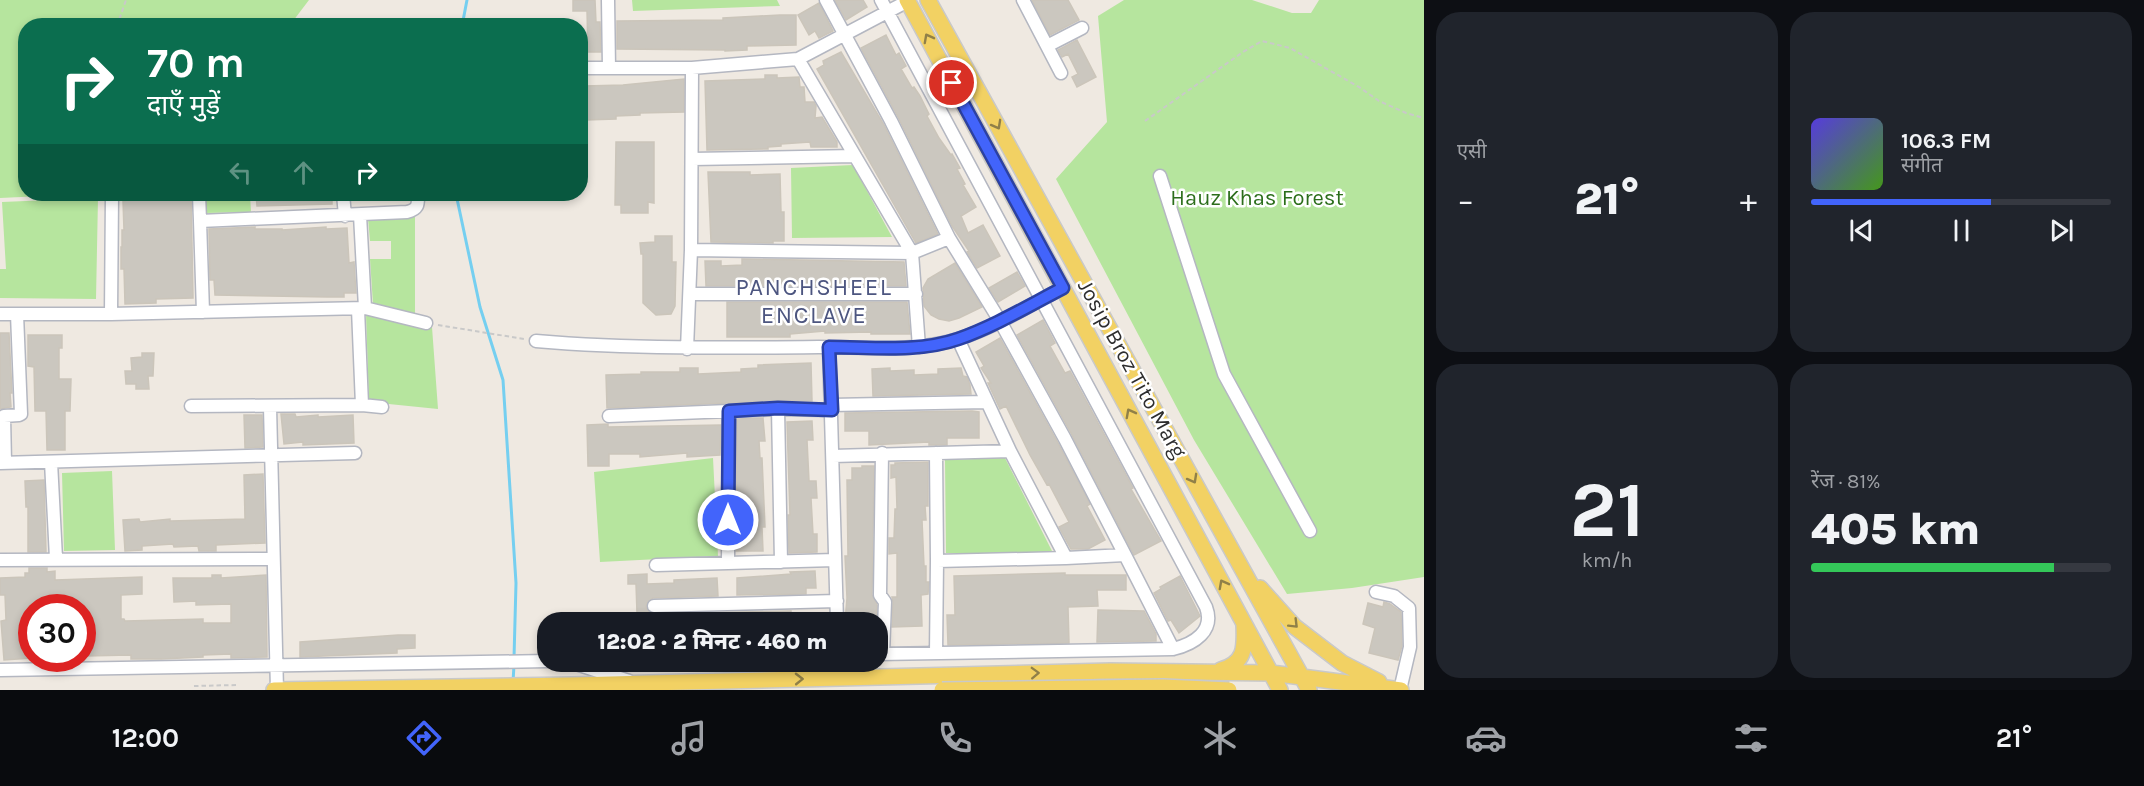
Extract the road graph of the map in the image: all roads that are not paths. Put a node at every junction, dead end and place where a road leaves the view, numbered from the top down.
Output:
1 (608, 0) edge
2 (826, 0) edge
3 (907, 0) edge
4 (928, 0) edge
5 (1023, 0) edge
6 (884, 6) edge
7 (1082, 28) dead end
8 (845, 35) junction
9 (1047, 46) junction
10 (798, 59) junction
11 (588, 68) edge
12 (609, 68) junction
13 (692, 68) junction
14 (1061, 73) dead end
15 (855, 156) junction
16 (692, 159) junction
17 (1160, 176) dead end
18 (112, 201) edge
19 (199, 201) edge
20 (344, 201) edge
21 (418, 201) edge
22 (360, 215) junction
23 (345, 216) junction
24 (200, 221) junction
25 (949, 238) junction
26 (691, 250) junction
27 (912, 253) junction
28 (1063, 288) junction
29 (690, 294) junction
30 (916, 294) junction
31 (1041, 299) junction
32 (362, 308) junction
33 (203, 312) junction
34 (0, 314) edge
35 (17, 314) junction
36 (111, 314) junction
37 (1000, 321) junction
38 (426, 323) road end
39 (958, 339) junction
40 (536, 341) road end
41 (829, 347) junction
42 (919, 347) junction
43 (687, 349) junction
44 (986, 402) junction
45 (362, 405) junction
46 (191, 406) dead end
47 (270, 407) junction
48 (382, 407) dead end
49 (831, 407) junction
50 (778, 408) junction
51 (729, 411) junction
52 (2, 416) edge
53 (609, 416) dead end
54 (1010, 451) junction
55 (355, 453) dead end
56 (882, 453) junction
57 (936, 453) junction
58 (271, 455) junction
59 (833, 456) junction
60 (51, 462) junction
61 (3, 463) edge
62 (1310, 531) dead end
63 (1125, 555) junction
64 (56, 558) junction
65 (1066, 558) junction
66 (273, 559) junction
67 (0, 560) edge
68 (836, 560) junction
69 (937, 561) junction
70 (781, 562) junction
71 (728, 563) junction
72 (656, 565) dead end
73 (1240, 565) junction
74 (1376, 592) dead end
75 (837, 600) junction
76 (654, 606) dead end
77 (837, 612) edge
78 (884, 612) edge
79 (1243, 622) junction
80 (1173, 648) junction
81 (936, 653) junction
82 (888, 654) edge
83 (537, 661) edge
84 (276, 665) junction
85 (0, 670) edge
86 (600, 672) edge
87 (839, 672) edge
88 (1212, 672) junction
89 (1271, 673) junction
90 (1007, 674) junction
91 (1301, 675) junction
92 (839, 678) junction
93 (632, 683) junction
94 (572, 685) junction
95 (1398, 689) edge
96 (276, 690) edge
97 (671, 690) edge
98 (942, 690) edge
99 (1007, 690) edge
100 (1229, 690) edge
101 (1280, 690) edge
102 (1309, 690) edge

1 - 12 street
2 - 8 street
3 - 6 street
28 -> 3 main road, Josip Broz Tito Marg
4 -> 73 main road, Josip Broz Tito Marg
5 - 9 street
6 - 8 street
6 - 31 street
7 - 9 street
8 - 10 street
8 - 25 street
9 - 14 street
10 - 13 street
10 - 15 street
11 - 12 street
12 - 13 street
13 - 16 street
15 - 16 street
15 - 27 street
16 - 26 street
17 - 62 street
18 - 36 street
19 - 24 street
20 - 23 street
21 - 22 street
22 - 23 street
22 - 32 street
23 - 24 street
24 - 33 street
25 - 27 street
25 - 37 street
26 - 27 street
26 - 29 street
27 - 30 street
28 - 31 street
79 -> 28 main road, Josip Broz Tito Marg
29 - 30 street
29 - 43 street
30 - 42 street
31 - 37 street
31 - 80 street
32 - 33 street
32 - 38 street
32 - 45 street
33 - 36 street
34 - 35 street
35 - 36 street
35 - 52 street
37 - 39 street
37 - 63 street
39 - 42 street
39 - 44 street
40 - 43 street
41 - 42 street
41 - 43 street
41 - 49 street
44 - 49 street
44 - 54 street
45 - 47 street
45 - 48 street
46 - 47 street
47 - 58 street
49 - 50 street
49 - 59 street
50 - 51 street
50 - 70 street
51 - 53 street
51 - 71 street
52 - 61 street
54 - 57 street
54 - 65 street
55 - 58 street
56 - 57 street
56 - 59 street
56 - 78 street
57 - 69 street
58 - 60 street
58 - 66 street
59 - 68 street
60 - 61 street
60 - 64 street
63 - 65 street
63 - 80 street
64 - 66 street
64 - 67 street
65 - 69 street
66 - 84 street
68 - 70 street
68 - 75 street
69 - 81 street
70 - 71 street
71 - 72 street
73 - 91 main road, Josip Broz Tito Marg
73 -> 95 main road
74 - 95 street
75 - 76 street
75 - 77 street
79 - 88 main road
79 - 89 main road, Josip Broz Tito Marg
80 - 81 street
81 - 82 street
83 - 84 street
84 - 85 street
84 - 96 street
86 - 93 street
87 - 92 street
88 - 89 main road
90 -> 88 main road
89 - 91 main road
89 - 101 main road, Josip Broz Tito Marg
90 - 92 main road
90 - 99 main road
91 - 95 main road
91 - 102 main road, Josip Broz Tito Marg
93 -> 92 main road
93 - 94 main road
94 - 96 main road
94 - 97 main road
98 - 100 main road, bridge

